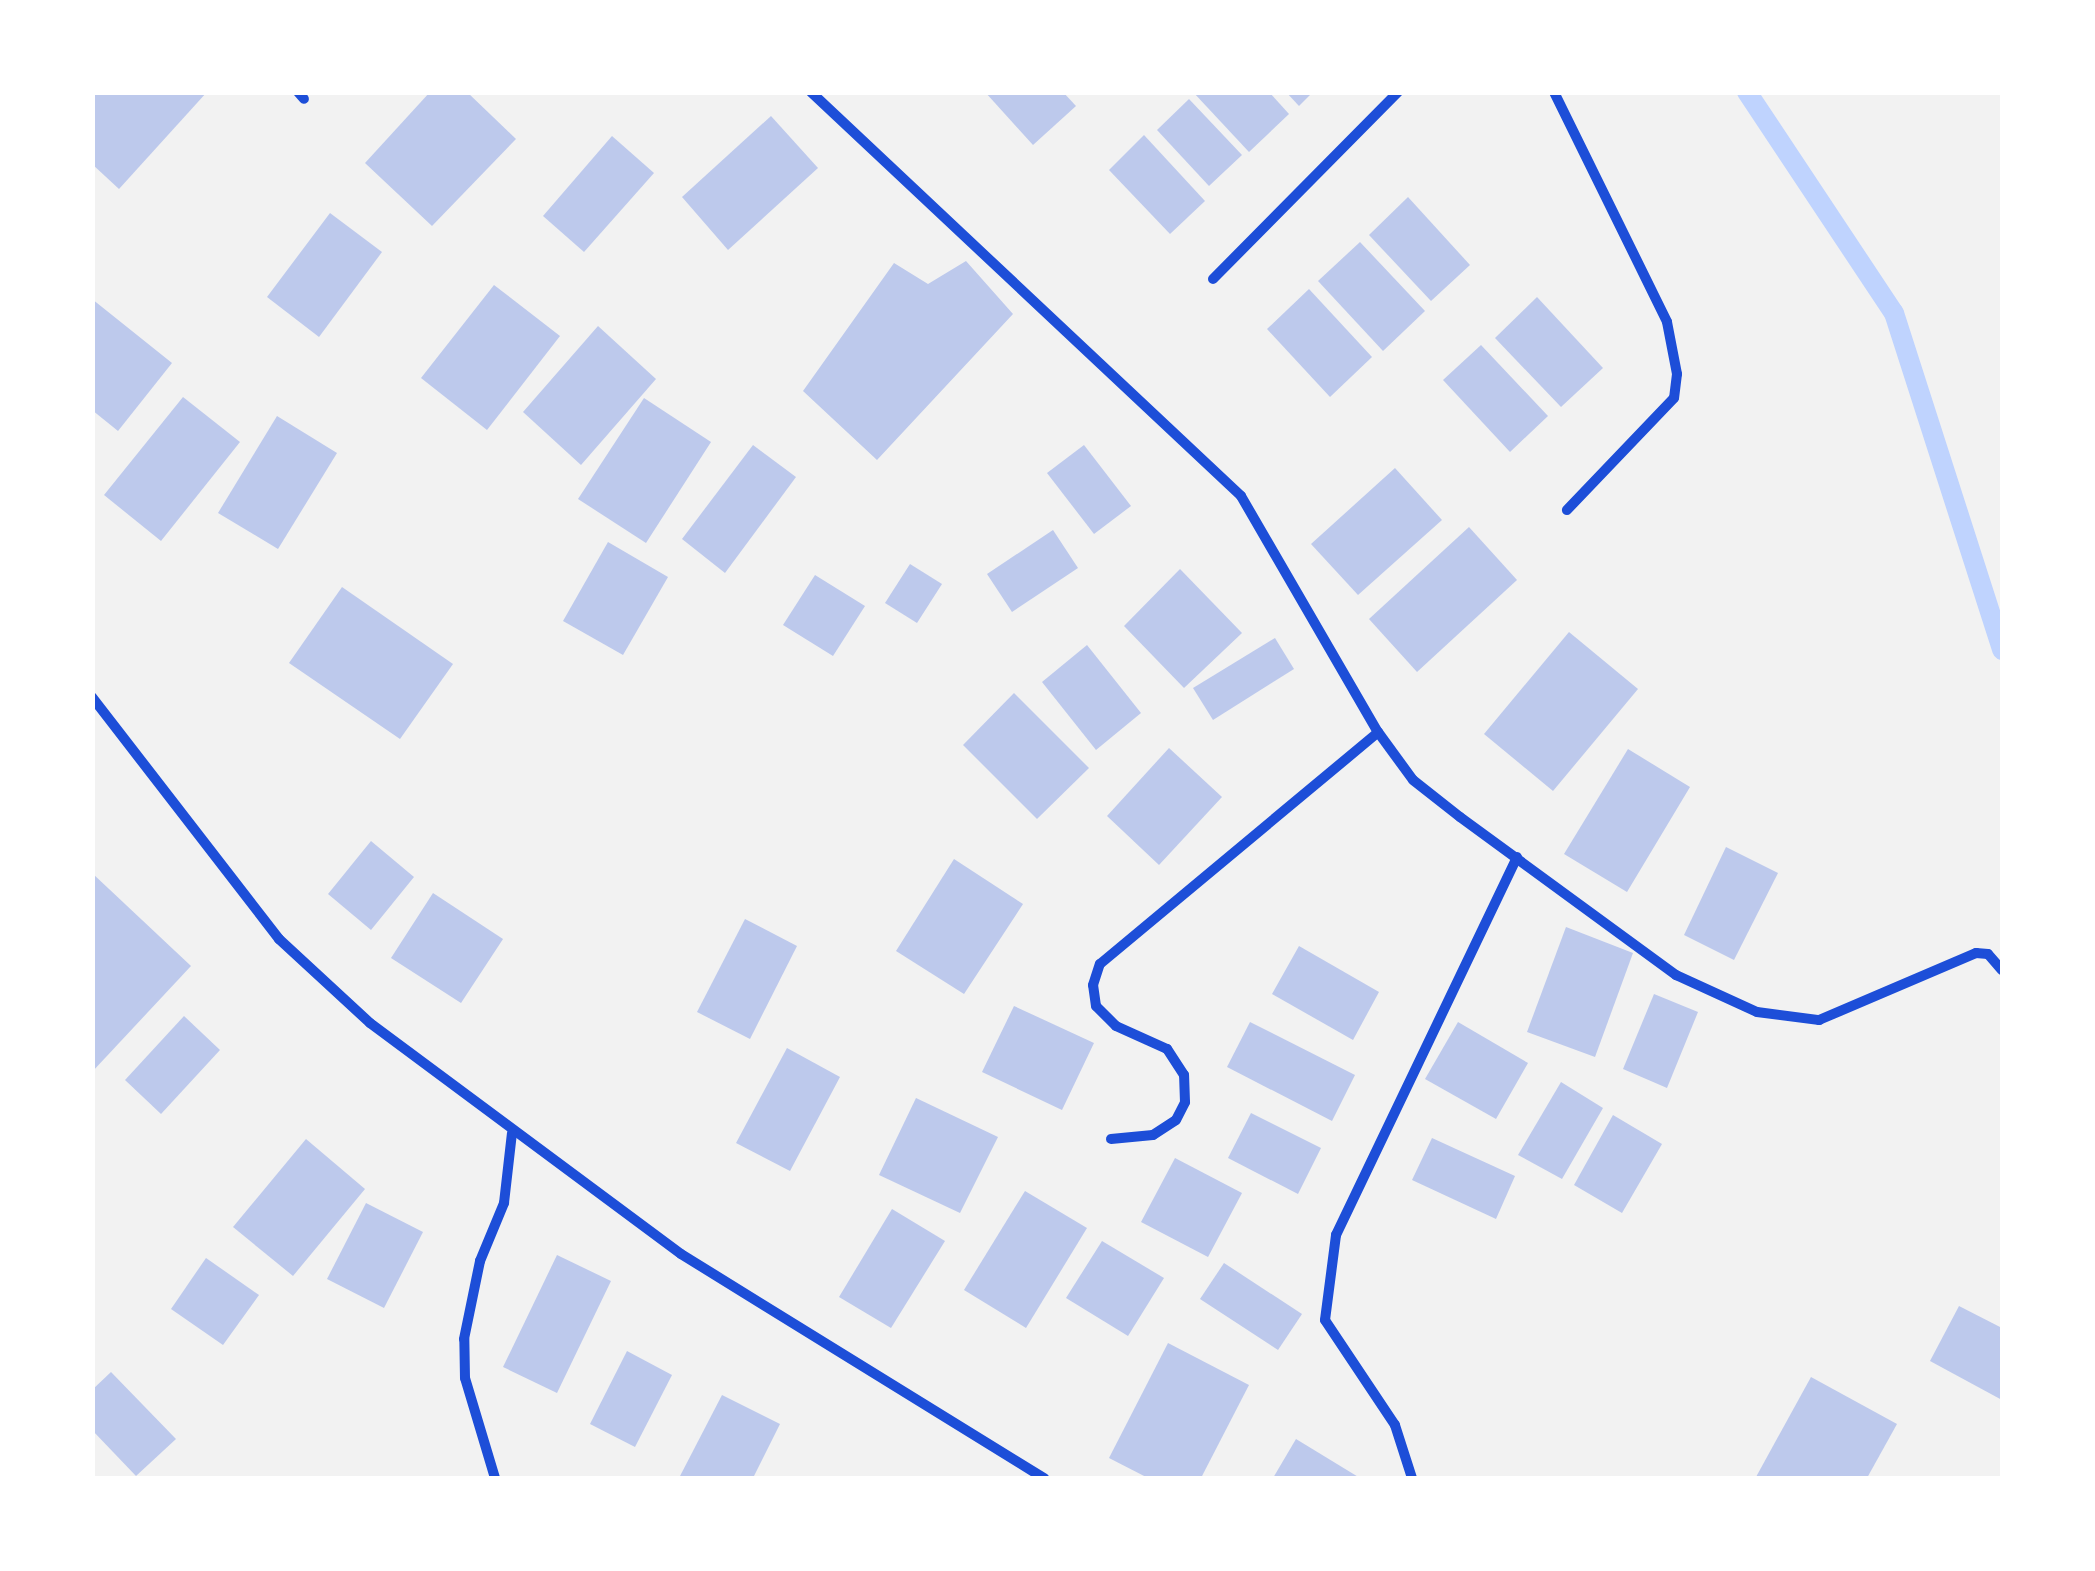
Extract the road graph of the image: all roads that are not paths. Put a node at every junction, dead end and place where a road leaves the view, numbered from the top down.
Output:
1 (811, 92) edge
2 (1398, 92) edge
3 (1554, 92) edge
4 (1213, 278) dead end
5 (1567, 510) dead end
6 (92, 697) edge
7 (1378, 732) junction
8 (1517, 857) junction
9 (2002, 970) edge
10 (512, 1132) junction
11 (1111, 1139) dead end
12 (495, 1478) edge
13 (1044, 1478) edge
14 (1412, 1478) edge

1 - 7 street
2 - 4 street
3 - 5 street
6 - 10 street
7 - 8 street
7 - 11 street
8 - 9 street
8 - 14 street
10 - 12 street
10 - 13 street

